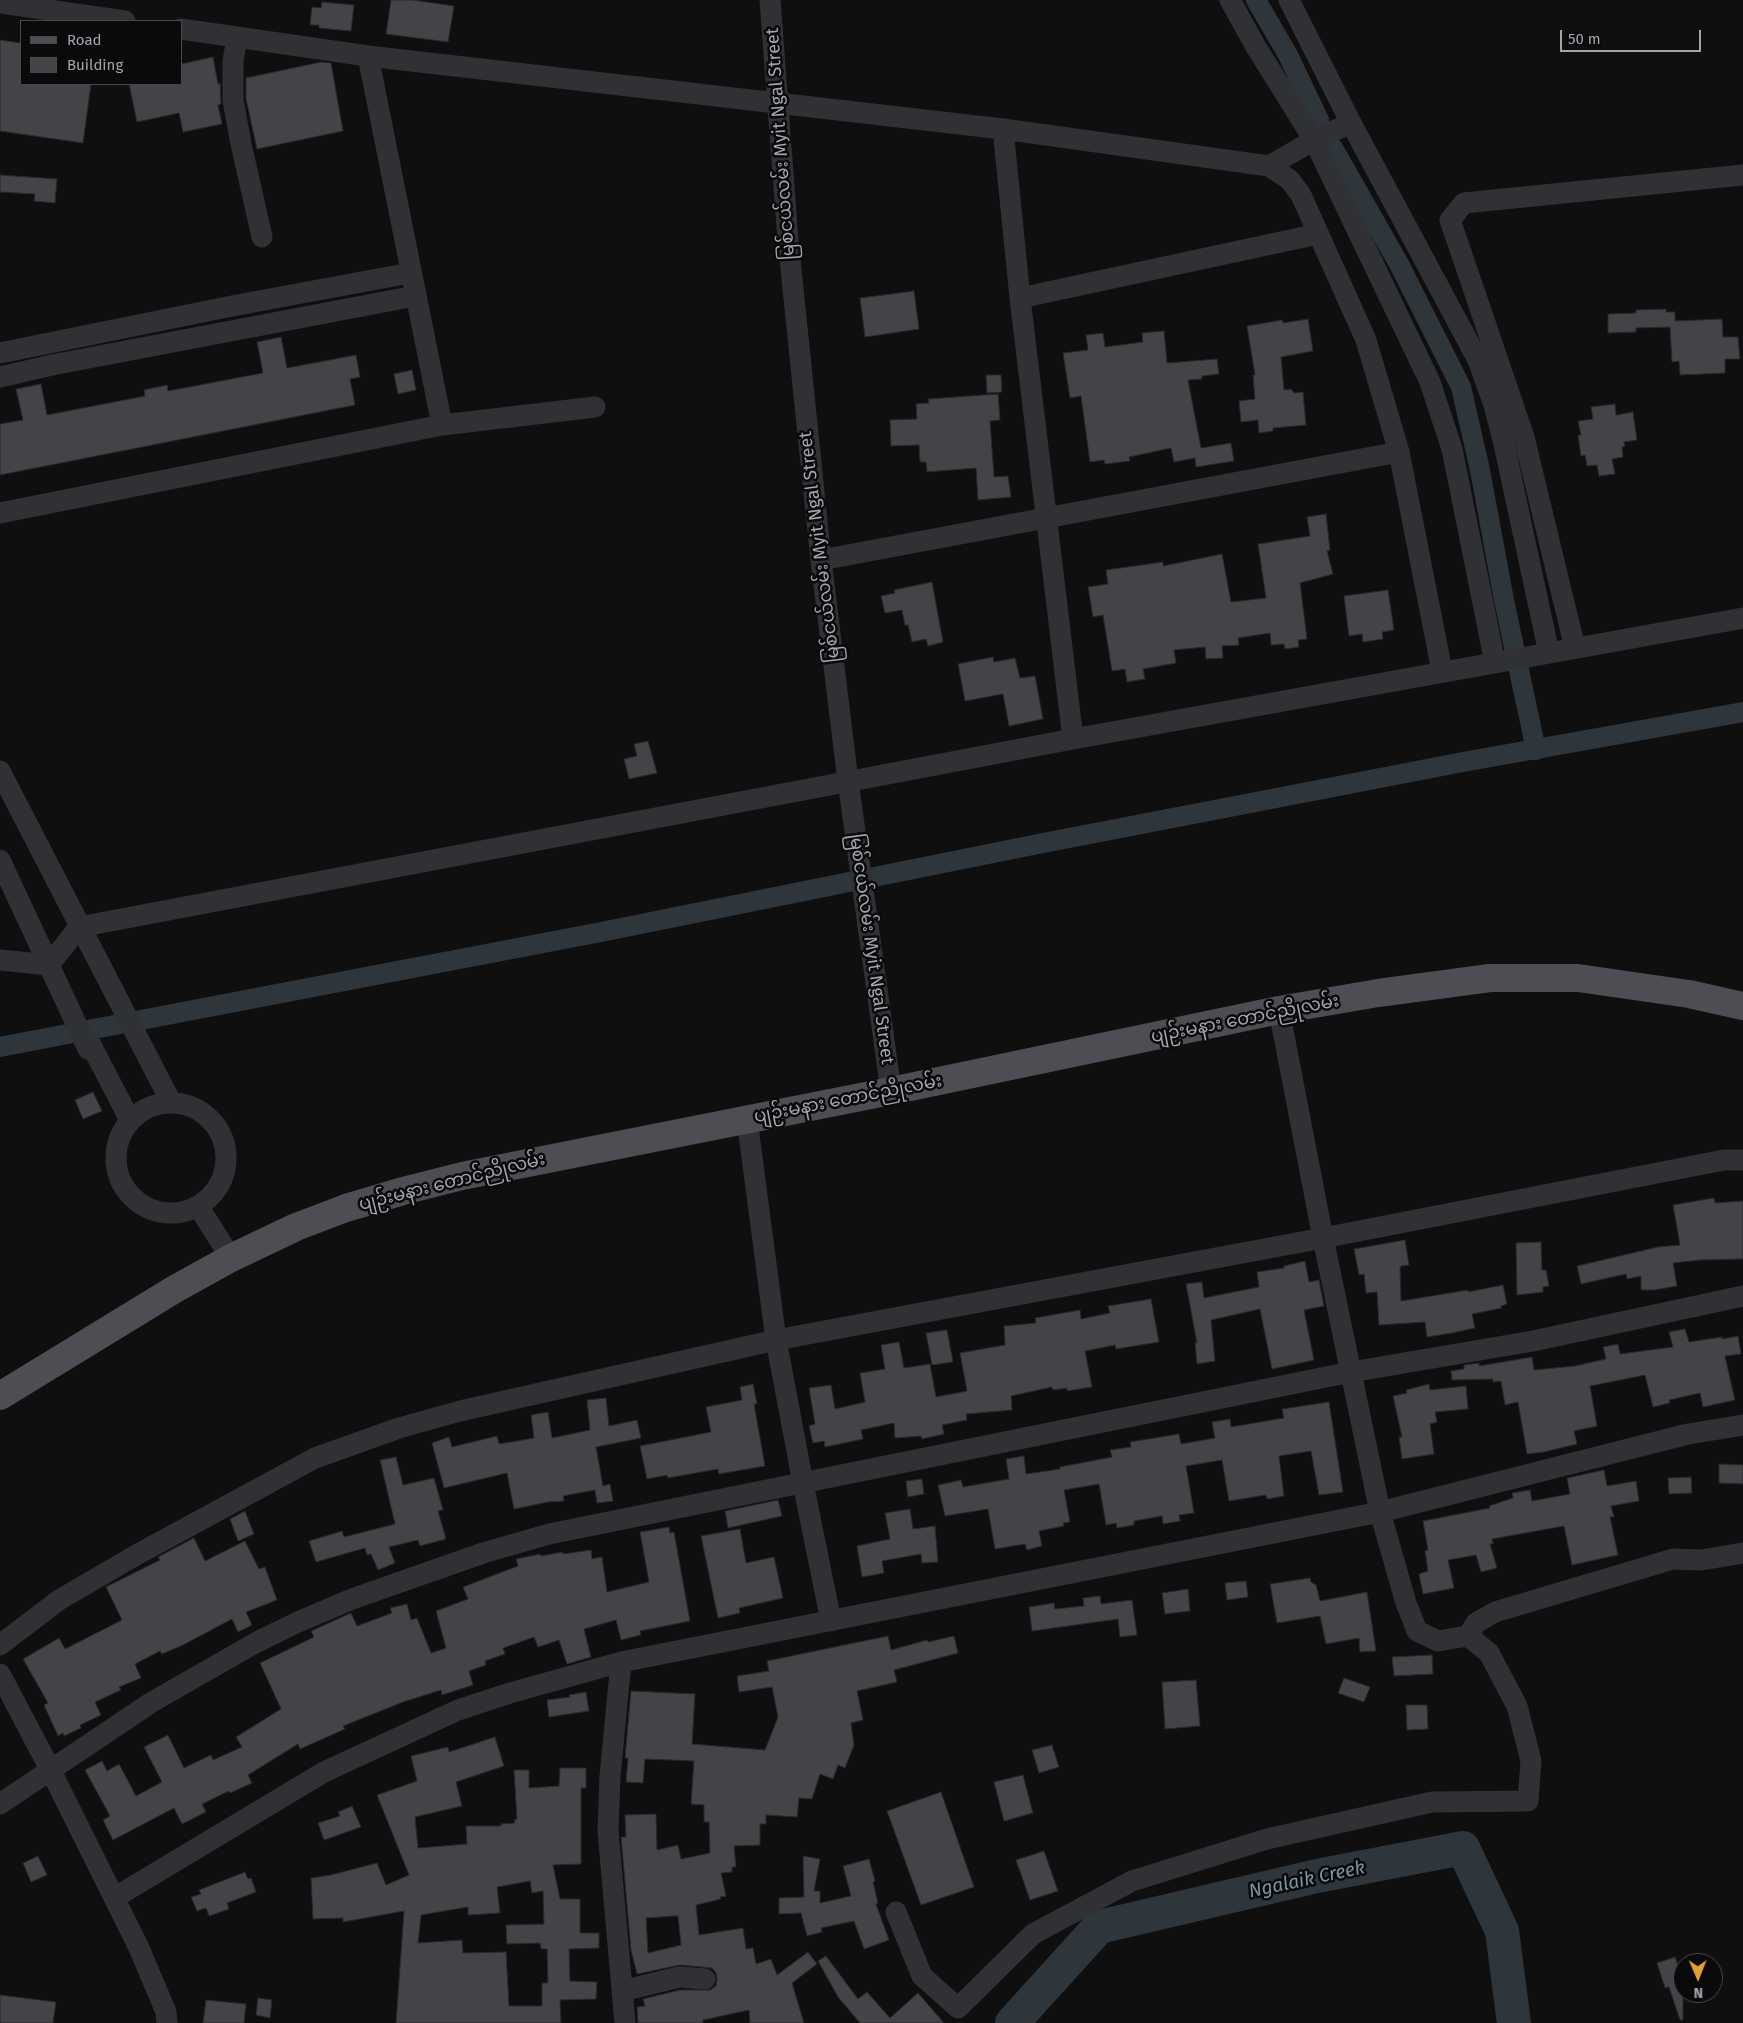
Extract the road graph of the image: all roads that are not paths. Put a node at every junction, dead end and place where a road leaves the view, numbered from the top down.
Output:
1 (770, 0) edge
2 (1230, 0) edge
3 (1289, 0) edge
4 (0, 3) edge
5 (118, 20) edge
6 (182, 30) edge
7 (238, 38) junction
8 (368, 56) junction
9 (778, 101) junction
10 (1351, 123) junction
11 (1003, 129) junction
12 (1314, 140) junction
13 (1269, 166) junction
14 (1743, 175) edge
15 (1318, 234) junction
16 (262, 237) dead end
17 (410, 273) junction
18 (294, 295) junction
19 (415, 296) junction
20 (1020, 298) junction
21 (232, 306) junction
22 (301, 317) junction
23 (237, 329) junction
24 (47, 343) junction
25 (0, 353) edge
26 (52, 365) junction
27 (0, 377) edge
28 (595, 407) dead end
29 (442, 426) junction
30 (1399, 452) junction
31 (0, 513) edge
32 (1048, 519) junction
33 (821, 560) junction
34 (1743, 618) edge
35 (1575, 648) junction
36 (1540, 655) junction
37 (1500, 662) junction
38 (1442, 671) junction
39 (1073, 739) junction
40 (0, 771) edge
41 (848, 781) junction
42 (0, 860) edge
43 (80, 927) junction
44 (0, 960) edge
45 (49, 965) junction
46 (1743, 1006) edge
47 (1279, 1010) junction
48 (891, 1091) junction
49 (171, 1102) junction
50 (747, 1119) junction
51 (130, 1120) junction
52 (1743, 1160) edge
53 (198, 1206) junction
54 (1323, 1238) junction
55 (231, 1258) junction
56 (1743, 1296) edge
57 (776, 1340) junction
58 (1351, 1372) junction
59 (0, 1396) edge
60 (1743, 1425) edge
61 (803, 1483) junction
62 (1380, 1512) junction
63 (1743, 1553) edge
64 (831, 1621) junction
65 (1468, 1636) junction
66 (0, 1645) edge
67 (621, 1662) junction
68 (0, 1674) edge
69 (50, 1769) junction
70 (0, 1804) edge
71 (114, 1898) junction
72 (896, 1912) dead end
73 (705, 1979) dead end
74 (622, 1991) junction
75 (168, 2023) edge
76 (625, 2023) edge

1 - 9 street, မြစ်ငယ်လမ်း Myit Ngal Street
2 - 12 street
3 - 10 street
4 - 5 street
6 - 7 street
7 - 8 street
7 - 16 street
8 - 9 street
8 - 17 street
9 - 11 street
9 - 33 street, မြစ်ငယ်လမ်း Myit Ngal Street
10 - 12 street
10 - 36 street
11 - 13 street
11 - 20 street
12 - 13 street
12 - 37 street
13 - 15 street
14 - 35 street
15 - 20 street
15 - 30 street
17 - 18 street
17 - 19 street
18 - 21 street
18 - 22 street
19 - 22 street
19 - 29 street
20 - 32 street
21 - 23 street
21 - 24 street
22 - 23 street
23 - 26 street
24 - 25 street
24 - 26 street
26 - 27 street
28 - 29 street
29 - 31 street
30 - 32 street
30 - 38 street
32 - 33 street
32 - 39 street
33 - 41 street, မြစ်ငယ်လမ်း Myit Ngal Street
34 - 35 street
35 - 36 street
36 - 37 street
37 - 38 street
38 - 39 street
39 - 41 street
40 - 43 street
41 - 43 street
41 - 48 street, မြစ်ငယ်လမ်း Myit Ngal Street
42 - 45 street
43 - 45 street
43 - 49 street
44 - 45 street
45 - 51 street
46 - 47 main road, ပျဉ်းမနား တောင်ညိုလမ်း
47 - 48 main road, ပျဉ်းမနား တောင်ညိုလမ်း
47 - 54 street
48 - 50 main road, ပျဉ်းမနား တောင်ညိုလမ်း
49 - 51 street
49 - 53 street
50 - 55 main road, ပျဉ်းမနား တောင်ညိုလမ်း
50 - 57 street
51 - 53 street
52 - 54 street
53 - 55 street
54 - 57 street
54 - 58 street
55 - 59 main road, ပျဉ်းမနား တောင်ညိုလမ်း
56 - 58 street
57 - 61 street
57 - 66 street
58 - 61 street
58 - 62 street
60 - 62 street
61 - 64 street
61 - 69 street
62 - 64 street
62 - 65 street
63 - 65 street
64 - 67 street
65 - 72 street
67 - 71 street
67 - 74 street
68 - 69 street
69 - 70 street
69 - 71 street
71 - 75 street
73 - 74 street
74 - 76 street

